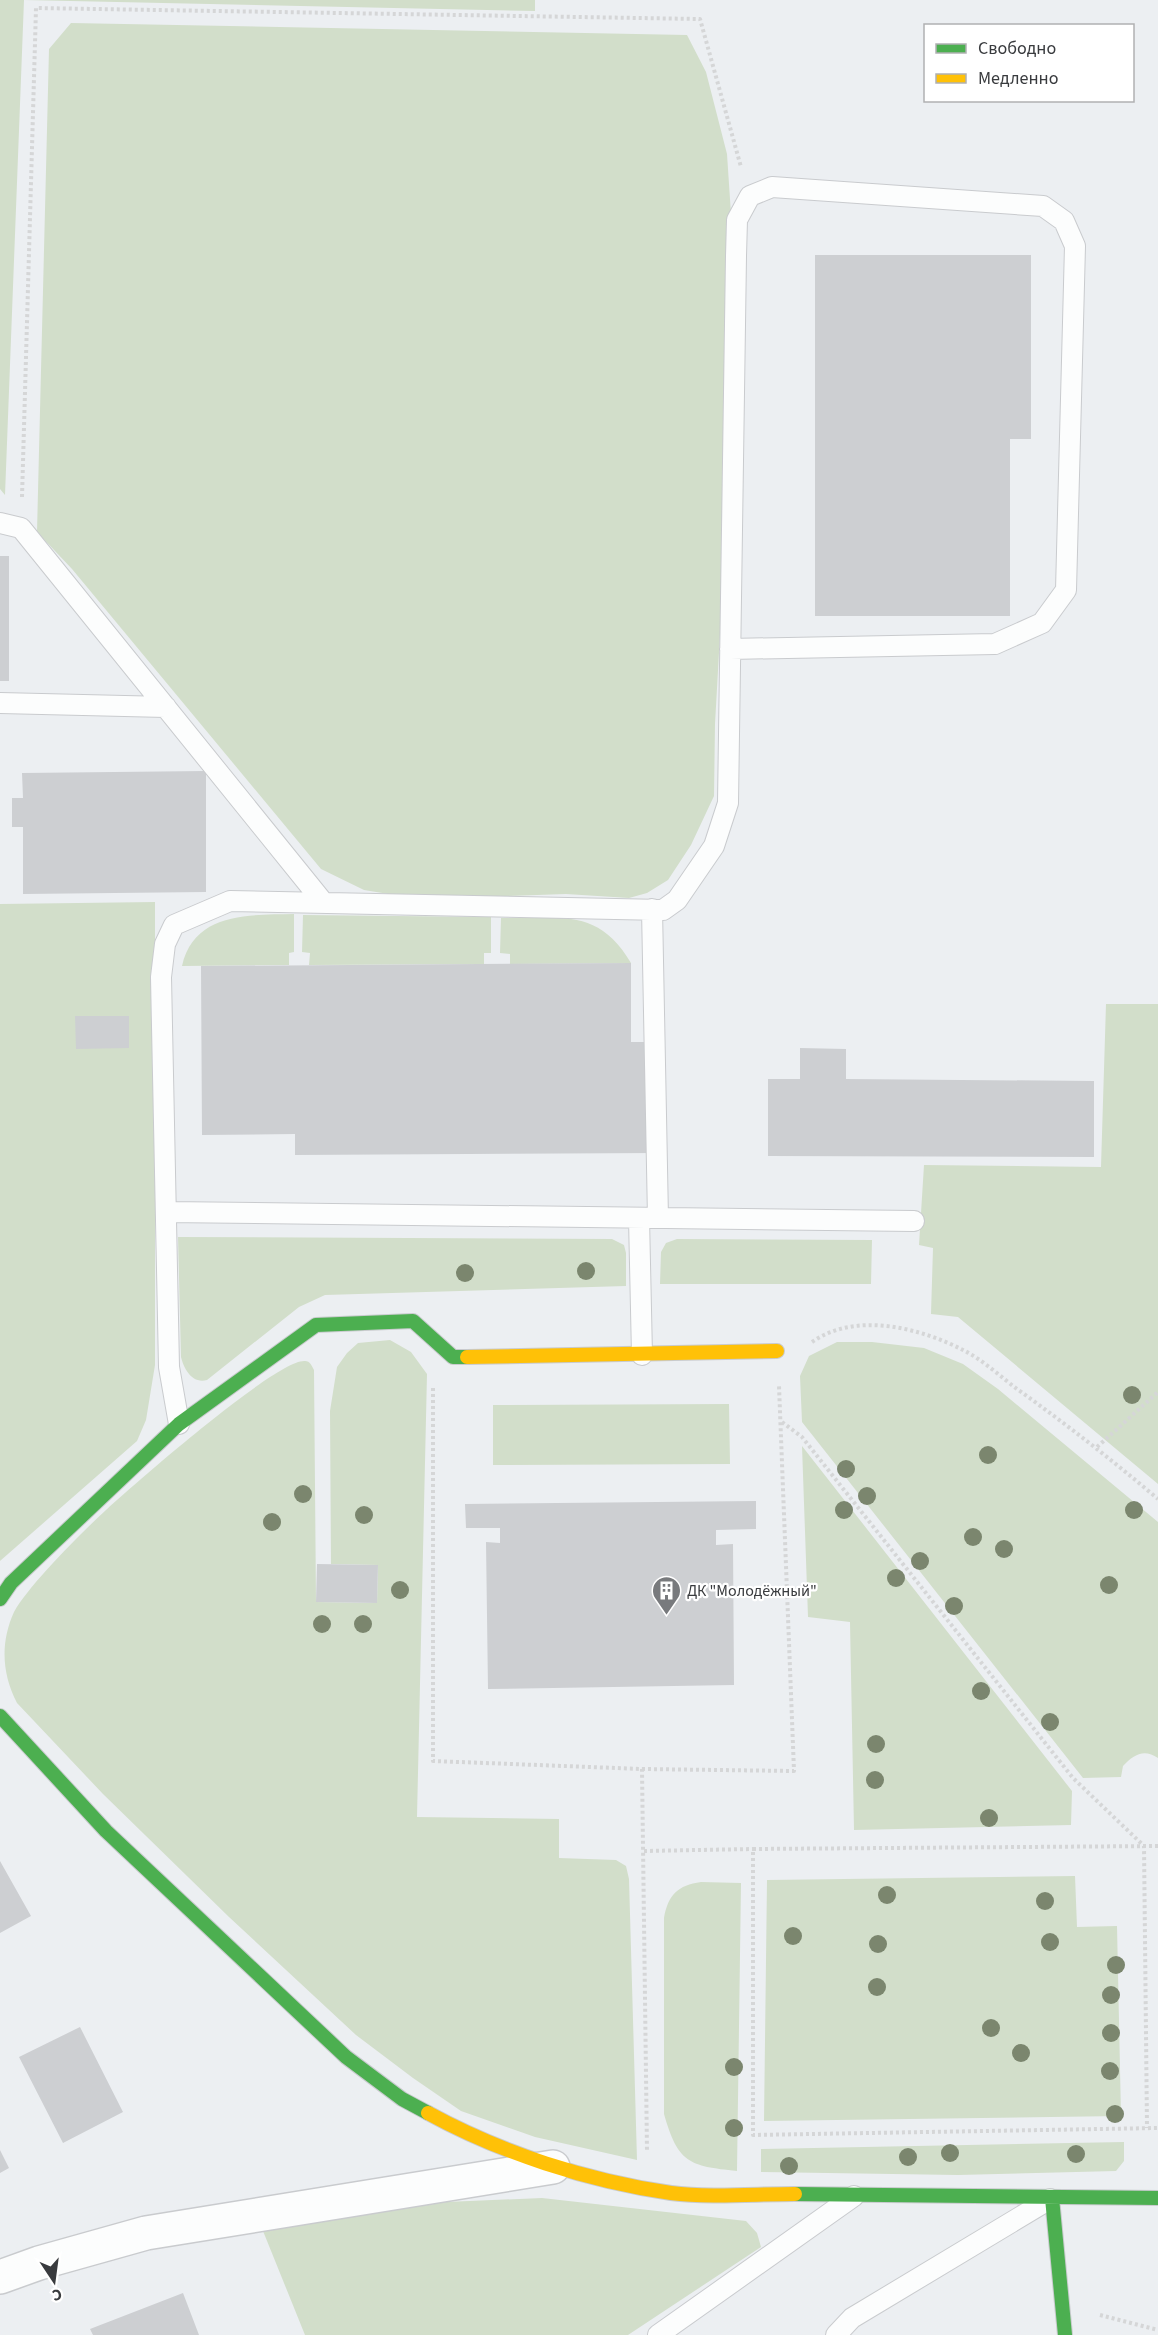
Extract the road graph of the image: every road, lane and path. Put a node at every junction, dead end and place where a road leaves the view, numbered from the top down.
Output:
1 (750, 196) junction
2 (0, 523) edge
3 (21, 528) junction
4 (730, 649) junction
5 (0, 703) edge
6 (165, 707) junction
7 (323, 902) junction
8 (652, 909) junction
9 (166, 1212) junction
10 (649, 1218) junction
11 (914, 1221) dead end
12 (433, 1339) junction
13 (777, 1351) junction
14 (642, 1355) junction
15 (1158, 1392) edge
16 (781, 1421) junction
17 (179, 1424) junction
18 (1097, 1447) junction
19 (1158, 1499) edge
20 (0, 1599) edge
21 (0, 1716) edge
22 (642, 1769) junction
23 (1144, 1846) junction
24 (1158, 1846) edge
25 (753, 1849) junction
26 (644, 1851) junction
27 (1147, 2128) junction
28 (1158, 2128) edge
29 (553, 2167) junction
30 (648, 2188) junction
31 (857, 2194) junction
32 (1052, 2198) junction
33 (1158, 2198) edge
34 (0, 2277) edge
35 (1062, 2304) junction
36 (679, 2329) edge
37 (1158, 2330) edge
38 (658, 2335) edge
39 (836, 2335) edge
40 (1065, 2335) edge

1 - 3 path
1 - 4 lane
1 - 4 lane
2 - 3 lane
3 - 6 lane
4 - 8 lane
5 - 6 lane
6 - 7 lane
7 - 8 lane
7 - 9 lane
8 - 10 lane
9 - 10 lane
9 - 17 lane
10 - 11 lane
10 - 14 lane
12 - 14 street
12 - 17 street
12 - 22 path
13 - 14 street
13 - 16 path
13 - 18 path
15 - 18 path
16 - 22 path
16 - 23 path
17 - 20 street
18 - 19 path
21 - 29 street
22 - 26 path
23 - 24 path
23 - 25 path
23 - 27 path
25 - 26 path
25 - 27 path
26 - 30 path
27 - 28 path
29 - 30 street
29 - 34 street
30 - 31 street
31 - 32 street
31 - 36 lane
32 - 33 street
32 - 35 street
32 - 39 lane
35 - 37 path
35 - 40 street
36 - 38 lane

